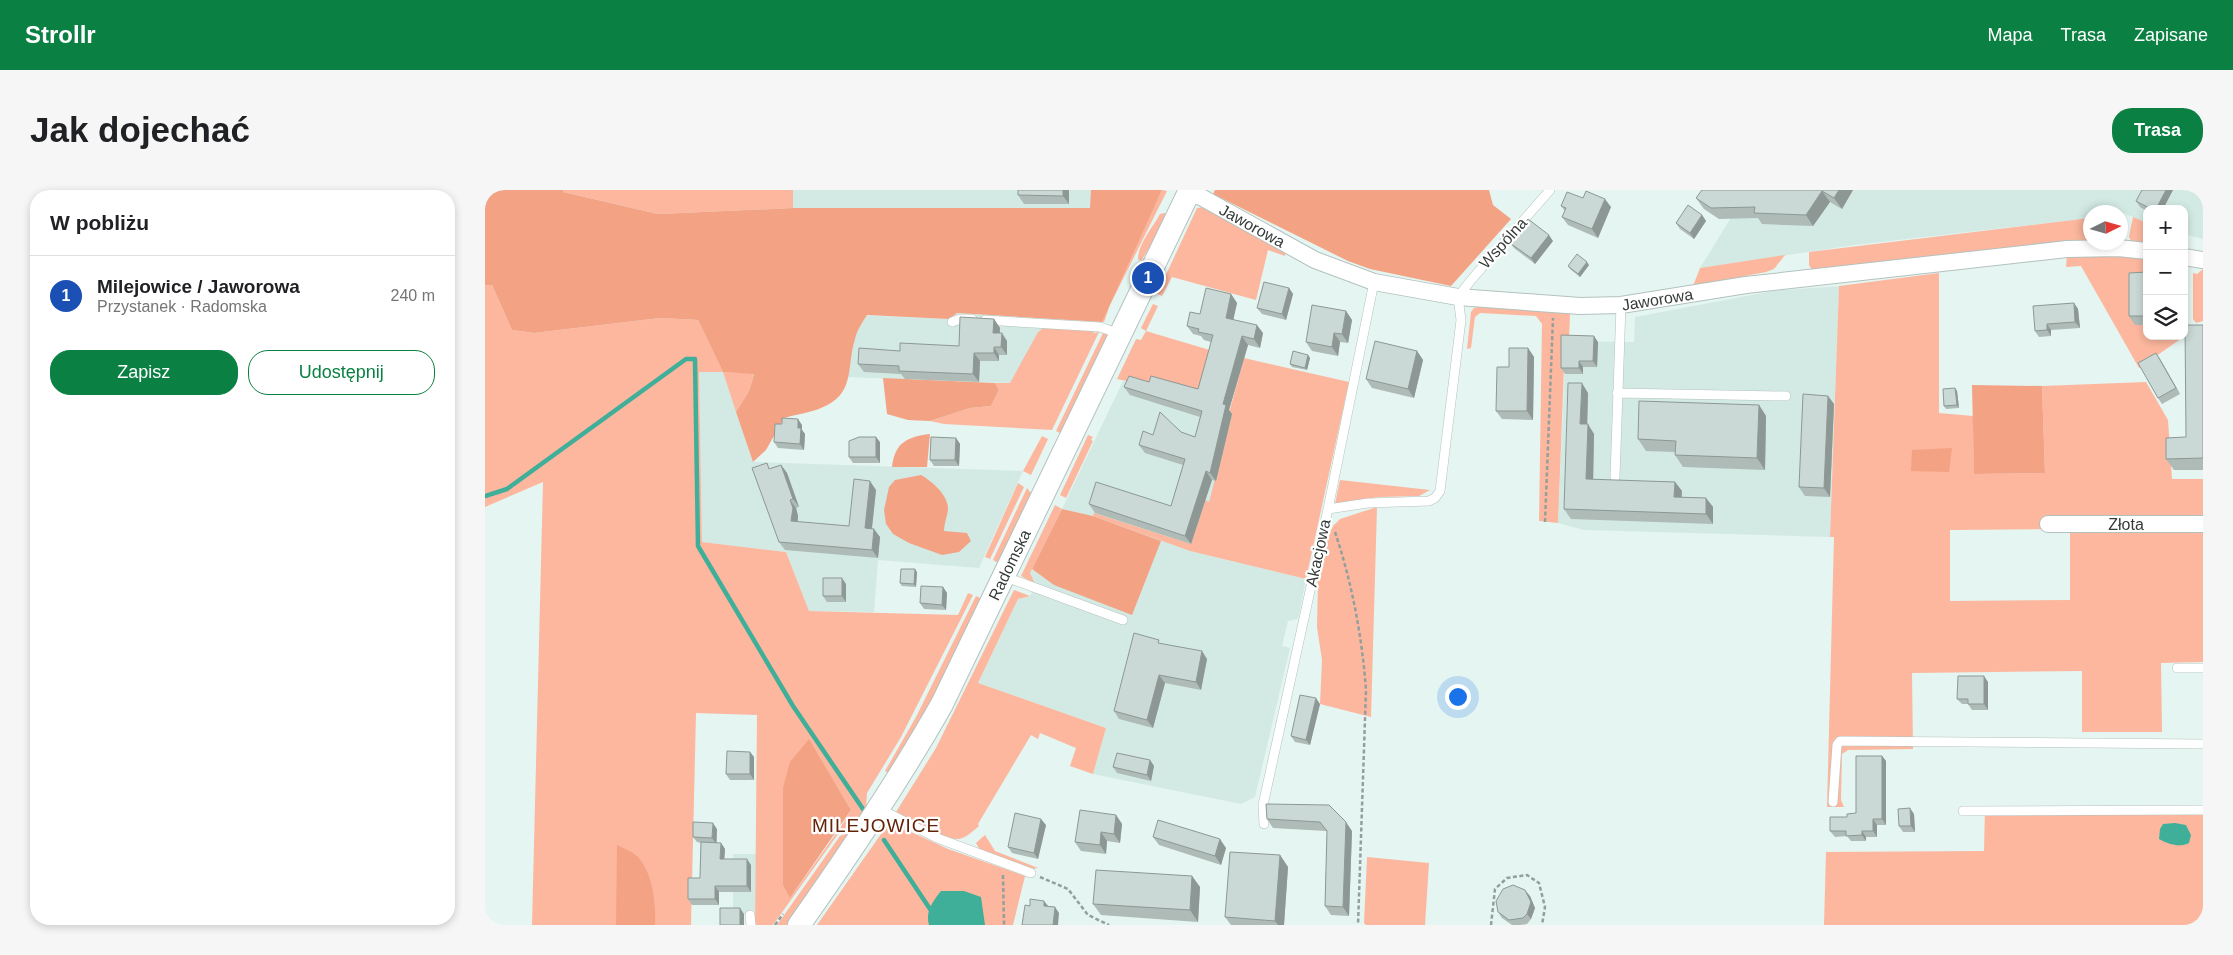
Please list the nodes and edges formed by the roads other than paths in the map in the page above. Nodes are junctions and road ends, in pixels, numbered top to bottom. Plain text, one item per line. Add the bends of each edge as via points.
1 (1550, 190) edge
2 (1187, 191) edge
3 (2143, 251) edge
4 (2188, 258) edge
5 (2203, 260) edge
6 (1374, 282) junction
7 (1458, 297) junction
8 (1621, 305) junction
9 (952, 322) dead end
10 (1120, 334) junction
11 (1617, 393) junction
12 (1786, 396) dead end
13 (1615, 477) dead end
14 (1328, 509) junction
15 (2048, 524) dead end
16 (2203, 524) edge
17 (1003, 576) junction
18 (1123, 620) dead end
19 (2177, 668) dead end
20 (2203, 668) edge
21 (2203, 744) edge
22 (1833, 802) dead end
23 (878, 808) junction
24 (2203, 810) edge
25 (1963, 811) dead end
26 (1264, 824) dead end
27 (1031, 873) road end
28 (750, 915) dead end
29 (792, 918) edge
30 (751, 925) edge

1 - 7 lane, Wspólna
2 - 6 street, Jaworowa via 1315,260
2 - 10 main road, Radomska
3 - 8 street, Jaworowa via 2067,249 1746,285
4 - 5 street
6 - 7 street, Jaworowa
6 - 14 lane, Akacjowa
7 - 8 street, Jaworowa
7 - 14 lane via 1461,320 1440,491 1429,501 1368,502
8 - 11 lane
9 - 10 lane via 960,319 1100,327
10 - 17 main road, Radomska
11 - 12 lane
11 - 13 lane
14 - 26 lane, Akacjowa via 1263,805
15 - 16 street, Złota
17 - 18 lane
17 - 23 main road, Radomska via 942,704
19 - 20 lane
21 - 22 lane via 1839,741
23 - 27 lane via 937,838
23 - 29 main road, Radomska
24 - 25 lane
28 - 30 lane

